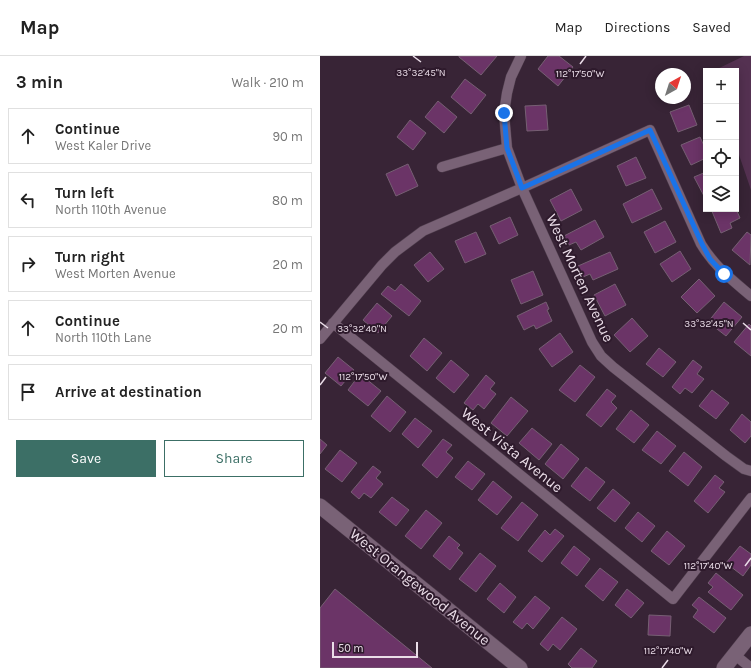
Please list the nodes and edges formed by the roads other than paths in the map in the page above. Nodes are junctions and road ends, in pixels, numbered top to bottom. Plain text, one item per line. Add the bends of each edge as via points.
1 (522, 56) edge
2 (507, 148) junction
3 (442, 167) dead end
4 (522, 188) junction
5 (751, 296) edge
6 (333, 323) junction
7 (320, 339) edge
8 (751, 471) edge
9 (751, 498) edge
10 (320, 506) edge
11 (751, 634) edge
12 (735, 655) junction
13 (520, 668) edge
14 (724, 668) edge
15 (751, 668) edge

1 - 2 street, West Morten Avenue via 511,77 507,93 504,113
2 - 3 street
2 - 4 street, West Morten Avenue
4 - 5 street via 650,130 710,259
4 - 6 street via 423,231 382,265
4 - 8 street, West Morten Avenue via 592,342 602,356 726,456
6 - 7 street
6 - 9 street, West Vista Avenue via 673,599
10 - 13 street, West Orangewood Avenue
11 - 12 street
12 - 14 street
12 - 15 street

